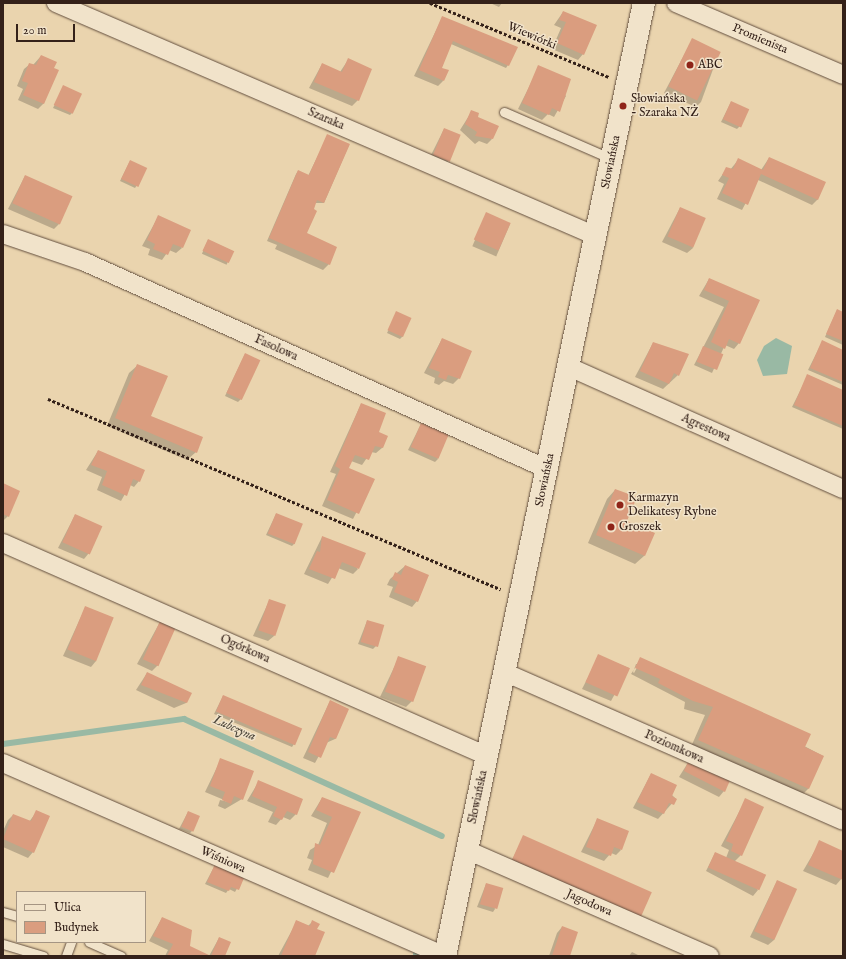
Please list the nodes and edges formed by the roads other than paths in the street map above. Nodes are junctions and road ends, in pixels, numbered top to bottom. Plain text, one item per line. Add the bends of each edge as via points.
1 (56, 3) edge
2 (644, 3) edge
3 (676, 3) edge
4 (843, 75) edge
5 (504, 112) dead end
6 (612, 159) junction
7 (3, 234) edge
8 (596, 236) junction
9 (569, 367) junction
10 (547, 469) junction
11 (843, 489) edge
12 (3, 543) edge
13 (504, 672) junction
14 (487, 756) junction
15 (3, 763) edge
16 (843, 821) edge
17 (467, 850) junction
18 (3, 912) edge
19 (16, 916) edge
20 (71, 943) edge
21 (91, 943) edge
22 (3, 944) edge
23 (43, 956) edge
24 (66, 956) edge
25 (121, 956) edge
26 (444, 956) edge
27 (710, 956) edge

1 - 8 street, Szaraka
2 - 6 street, Słowiańska
3 - 4 street, Promienista
5 - 6 lane
6 - 8 street, Słowiańska
7 - 10 street, Fasolowa via 85,262
8 - 9 street, Słowiańska
9 - 10 street, Słowiańska
9 - 11 street, Agrestowa
10 - 13 street, Słowiańska
12 - 14 street, Ogórkowa
13 - 14 street, Słowiańska
13 - 16 street, Poziomkowa
14 - 17 street, Słowiańska
15 - 26 street, Wiśniowa
17 - 26 street, Słowiańska
17 - 27 street, Jagodowa
18 - 19 lane
20 - 24 lane
21 - 25 lane
22 - 23 lane

